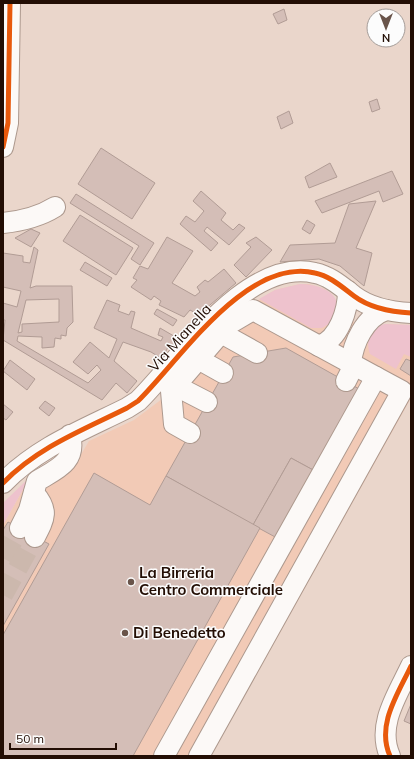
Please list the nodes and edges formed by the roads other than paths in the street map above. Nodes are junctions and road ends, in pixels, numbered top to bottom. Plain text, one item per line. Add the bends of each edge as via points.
1 (10, 3) edge
2 (3, 147) edge
3 (55, 206) dead end
4 (3, 223) edge
5 (348, 291) junction
6 (386, 310) junction
7 (411, 313) edge
8 (221, 333) junction
9 (319, 346) junction
10 (257, 353) dead end
11 (198, 359) junction
12 (350, 370) junction
13 (223, 373) dead end
14 (376, 377) junction
15 (176, 386) junction
16 (207, 402) dead end
17 (190, 433) dead end
18 (70, 435) junction
19 (3, 483) edge
20 (27, 532) tunnel mouth
21 (411, 666) edge
22 (164, 756) edge
23 (199, 756) edge
24 (390, 756) edge

1 - 2 street via 8,123
3 - 4 street via 36,217
5 - 6 street, Via Mianella via 364,302
5 - 9 street via 348,302 333,336
5 - 18 street, Via Mianella via 326,277 306,272 284,274 253,288 210,320 138,401
6 - 7 street, Via Mianella
6 - 12 street via 372,317 353,349
8 - 9 street via 229,324 253,310
8 - 10 street
8 - 11 street
9 - 12 street
11 - 13 street
11 - 15 street
12 - 14 street
14 - 22 street
14 - 23 street via 402,392
15 - 16 street
15 - 17 street via 171,391 174,424
18 - 19 street, Via Mianella via 31,458
18 - 20 street via 70,457 60,467 37,481 34,486
21 - 24 street via 385,726 384,738

